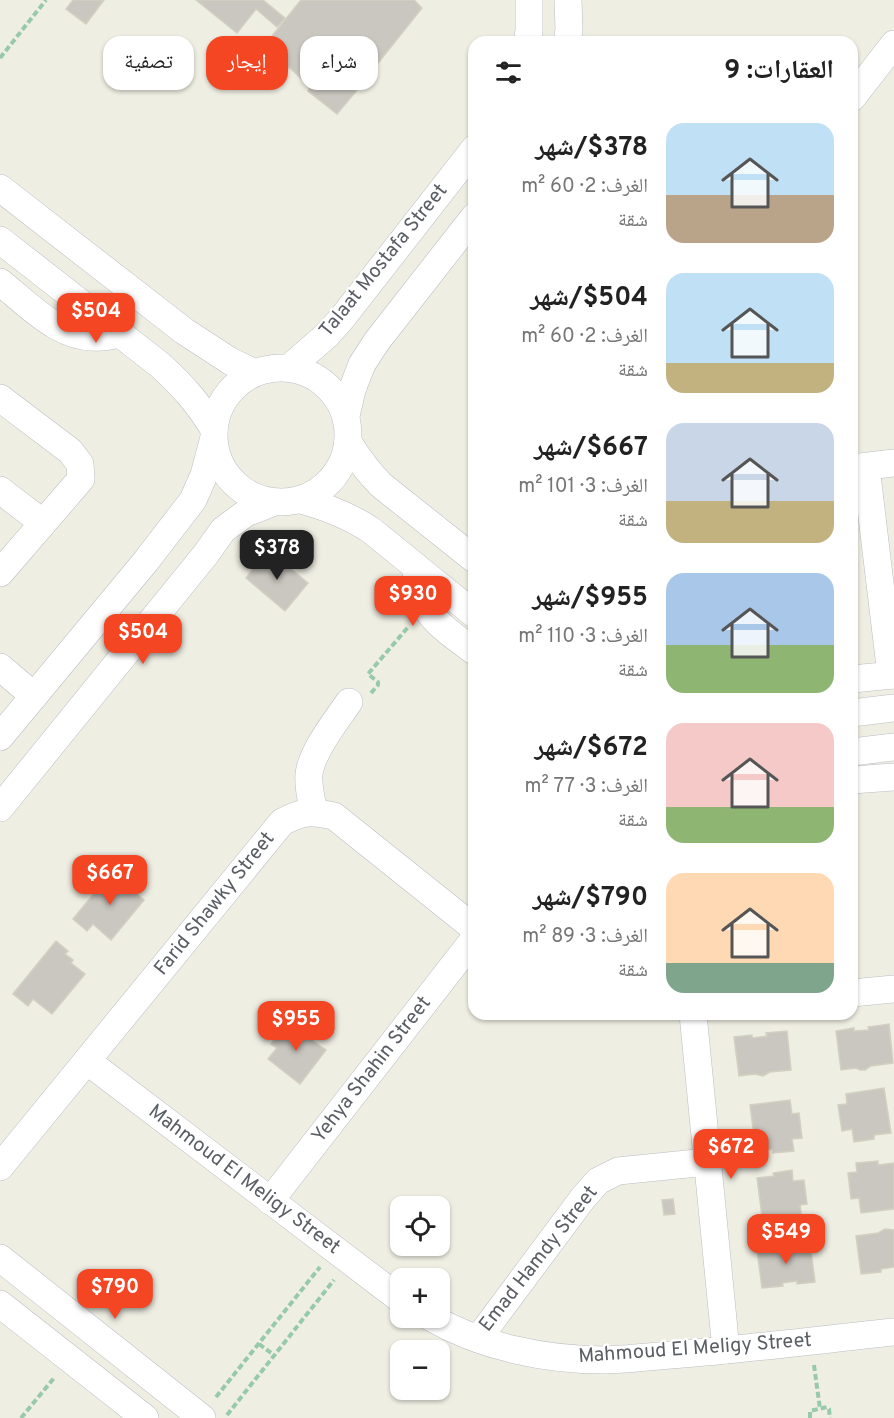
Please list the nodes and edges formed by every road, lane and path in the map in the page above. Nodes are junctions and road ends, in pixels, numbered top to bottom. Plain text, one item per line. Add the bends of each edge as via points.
1 (46, 0) edge
2 (529, 0) edge
3 (568, 0) edge
4 (528, 36) edge
5 (568, 36) edge
6 (894, 44) edge
7 (0, 58) edge
8 (858, 90) edge
9 (468, 157) edge
10 (0, 188) edge
11 (468, 230) edge
12 (0, 240) edge
13 (0, 282) edge
14 (120, 334) junction
15 (289, 368) junction
16 (255, 373) junction
17 (0, 399) edge
18 (347, 429) junction
19 (214, 435) junction
20 (894, 463) edge
21 (859, 467) edge
22 (0, 489) edge
23 (301, 500) junction
24 (272, 503) junction
25 (43, 523) junction
26 (468, 546) edge
27 (416, 566) junction
28 (1, 572) edge
29 (425, 607) junction
30 (468, 609) edge
31 (468, 646) edge
32 (0, 667) edge
33 (893, 675) edge
34 (858, 679) edge
35 (34, 696) junction
36 (349, 702) joint
37 (894, 708) edge
38 (858, 712) edge
39 (6, 719) edge
40 (894, 747) edge
41 (858, 751) edge
42 (894, 777) edge
43 (858, 780) edge
44 (0, 808) edge
45 (314, 812) junction
46 (468, 923) edge
47 (468, 947) edge
48 (894, 989) edge
49 (858, 992) edge
50 (694, 1020) edge
51 (87, 1061) junction
52 (707, 1162) junction
53 (0, 1167) edge
54 (270, 1201) junction
55 (342, 1254) junction
56 (0, 1258) edge
57 (390, 1292) edge
58 (0, 1304) edge
59 (450, 1327) edge
60 (894, 1332) edge
61 (478, 1339) junction
62 (812, 1341) junction
63 (259, 1344) junction
64 (726, 1350) junction
65 (274, 1355) junction
66 (69, 1358) junction
67 (820, 1409) junction
68 (209, 1417) edge
69 (21, 1418) edge
70 (145, 1418) edge
71 (810, 1418) edge
72 (830, 1418) edge

1 - 7 path
2 - 4 street
3 - 5 street
6 - 8 street
9 - 15 street, Talaat Mostafa Street via 343,317
10 - 16 street via 184,331
11 - 18 street via 377,341 363,364 352,390
12 - 14 street
13 - 14 street via 61,329 100,338
14 - 19 street via 181,384 199,405
15 - 16 street
15 - 18 street via 305,372 331,389 340,402
16 - 19 street via 226,395 218,411
17 - 25 street via 70,451 80,464 81,479
18 - 23 street via 343,461 333,478 319,492
18 - 26 street via 357,458 381,486
19 - 24 street via 226,476 239,489
19 - 35 street via 193,500
20 - 21 street
21 - 33 street
22 - 25 street
23 - 24 street
23 - 27 street via 356,520
24 - 44 street via 246,513 223,530
25 - 28 street
27 - 29 street
27 - 30 street
29 - 31 street
29 - 36 path via 368,674 378,685 358,707
32 - 35 street
33 - 34 street
35 - 39 street
36 - 45 street via 315,754 309,773
37 - 38 street
40 - 41 street
42 - 43 street
45 - 46 street via 334,816
45 - 51 street, Farid Shawky Street via 297,814 282,822
47 - 54 street, Yehya Shahin Street
48 - 49 street
50 - 52 street
51 - 53 street, Farid Shawky Street
51 - 54 street, Mahmoud El Meligy Street
52 - 61 street, Emad Hamdy Street via 618,1171 598,1181
52 - 64 street
54 - 55 street, Mahmoud El Meligy Street
55 - 57 street, Mahmoud El Meligy Street
55 - 63 path
55 - 65 path
56 - 68 street
58 - 66 street
59 - 61 street, Mahmoud El Meligy Street
60 - 62 street, Mahmoud El Meligy Street
61 - 64 street, Mahmoud El Meligy Street via 519,1351 605,1360
62 - 64 street, Mahmoud El Meligy Street
62 - 67 path
63 - 65 path
63 - 68 path
65 - 68 path
66 - 69 path
66 - 70 street
67 - 71 path via 810,1411
67 - 72 path via 829,1408

